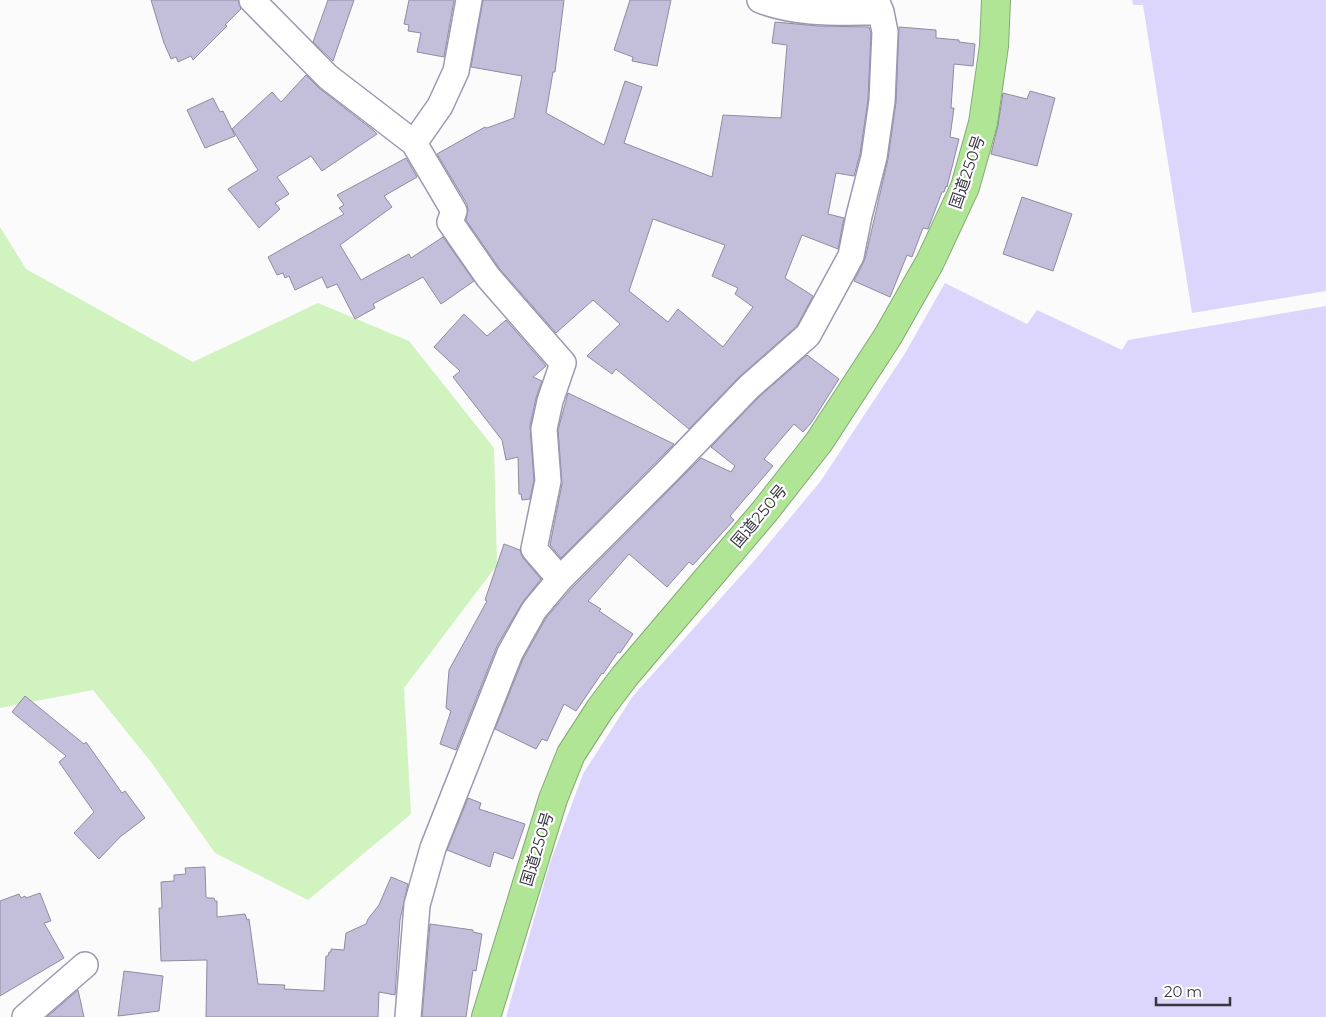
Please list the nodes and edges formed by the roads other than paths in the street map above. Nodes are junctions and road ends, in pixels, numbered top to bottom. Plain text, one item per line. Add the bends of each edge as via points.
1 (252, 0) edge
2 (469, 0) edge
3 (760, 0) edge
4 (996, 0) edge
5 (879, 6) edge
6 (414, 143) junction
7 (560, 579) junction
8 (85, 965) dead end
9 (25, 1017) edge
10 (408, 1017) edge
11 (486, 1017) edge

1 - 6 street via 328,77
2 - 6 street via 456,71 440,106
3 - 5 street via 810,12
4 - 11 highway, 国道250号 via 994,46 983,123 965,187 930,262 888,336 819,442 765,511 624,677 571,754 552,799
5 - 7 street via 885,32 882,101 874,157 851,256 808,336 748,387
6 - 7 street via 454,211 450,222 488,277 563,363 544,429 548,481 534,549
7 - 10 street via 534,610 510,653 433,848 417,905
8 - 9 street

